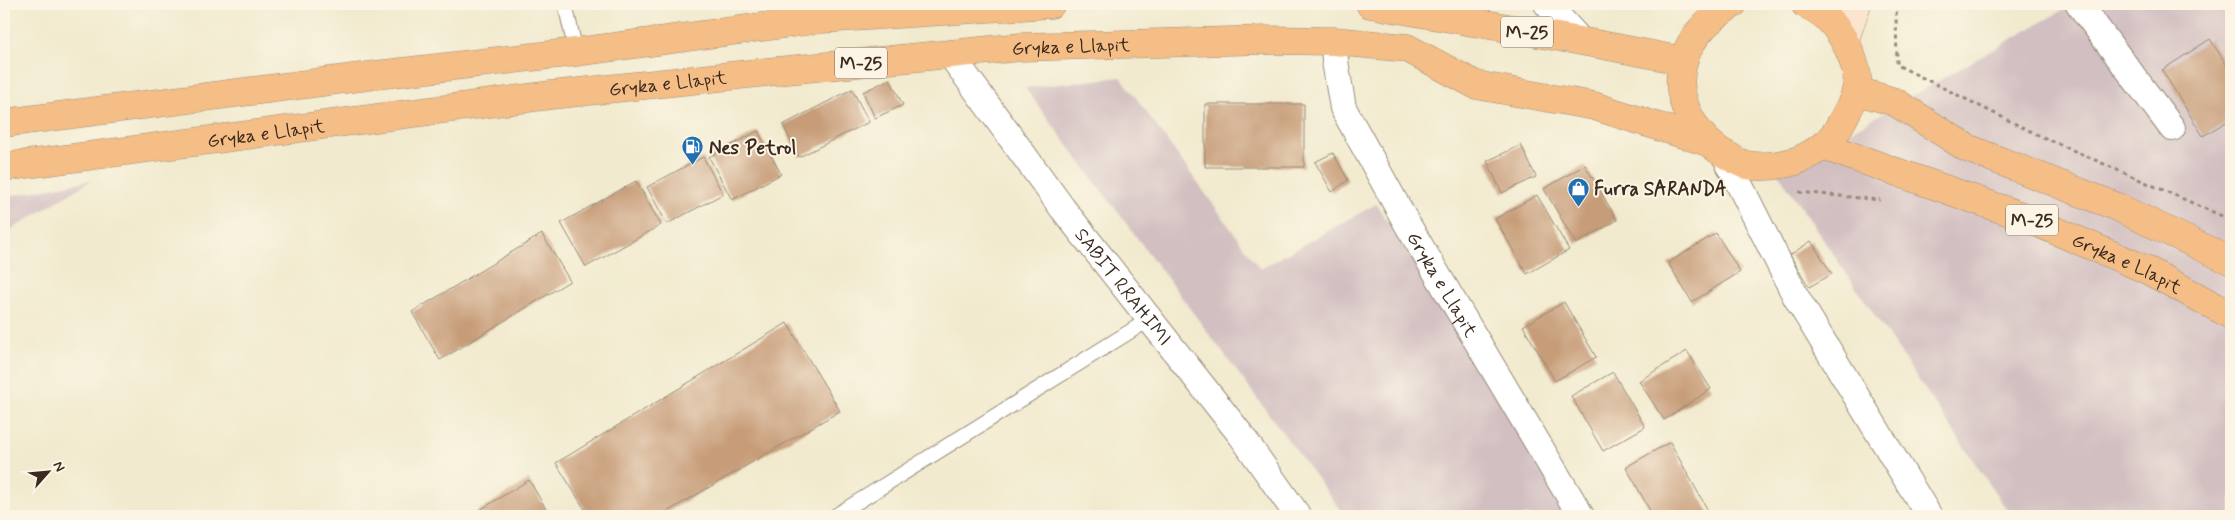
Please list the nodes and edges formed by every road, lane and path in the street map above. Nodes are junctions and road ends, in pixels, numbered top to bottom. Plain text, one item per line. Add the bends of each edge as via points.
1 (565, 4) edge
2 (1050, 4) edge
3 (1370, 4) edge
4 (1547, 4) edge
5 (1805, 4) edge
6 (1857, 4) edge
7 (1899, 4) edge
8 (2079, 4) edge
9 (1720, 7) edge
10 (818, 11) edge
11 (1579, 39) junction
12 (1845, 39) junction
13 (1334, 41) junction
14 (576, 52) junction
15 (950, 54) junction
16 (1683, 61) junction
17 (1857, 91) junction
18 (4, 123) edge
19 (2172, 128) dead end
20 (1823, 146) junction
21 (1716, 148) junction
22 (4, 167) edge
23 (1798, 192) dead end
24 (1883, 200) dead end
25 (2231, 220) edge
26 (2231, 261) edge
27 (2231, 314) edge
28 (1150, 320) junction
29 (835, 516) edge
30 (1298, 516) edge
31 (1581, 516) edge
32 (1929, 516) edge

1 - 14 lane
2 - 10 main road
3 - 11 main road, M-25
4 - 11 street
5 - 12 main road via 1828,19
6 - 12 main road
7 - 25 path via 1896,14 1897,65 2036,134
8 - 19 street
9 - 16 main road via 1691,43
10 - 14 main road
11 - 16 main road, M-25
12 - 17 main road via 1858,78
13 - 15 main road, Gryka e Llapit / M-25 via 1030,47
13 - 21 main road, Gryka e Llapit / M-25 via 1407,48 1476,85 1594,106
13 - 31 street, Gryka e Llapit via 1343,108 1406,222
14 - 18 main road
15 - 22 main road, Gryka e Llapit / M-25 via 551,95
15 - 28 street, SABIT RRAHIMI via 1063,209
16 - 21 main road via 1680,86 1685,107 1694,126
17 - 20 main road, Gryka e Llapit via 1838,129
17 - 26 main road, M-25 via 1895,102 1967,148 2115,206
20 - 21 main road, Gryka e Llapit via 1805,158 1764,166 1746,165
20 - 27 main road, Gryka e Llapit / M-25 via 2024,217 2145,269
21 - 32 street via 1796,298
23 - 24 path
28 - 29 lane
28 - 30 street, SABIT RRAHIMI via 1241,435

